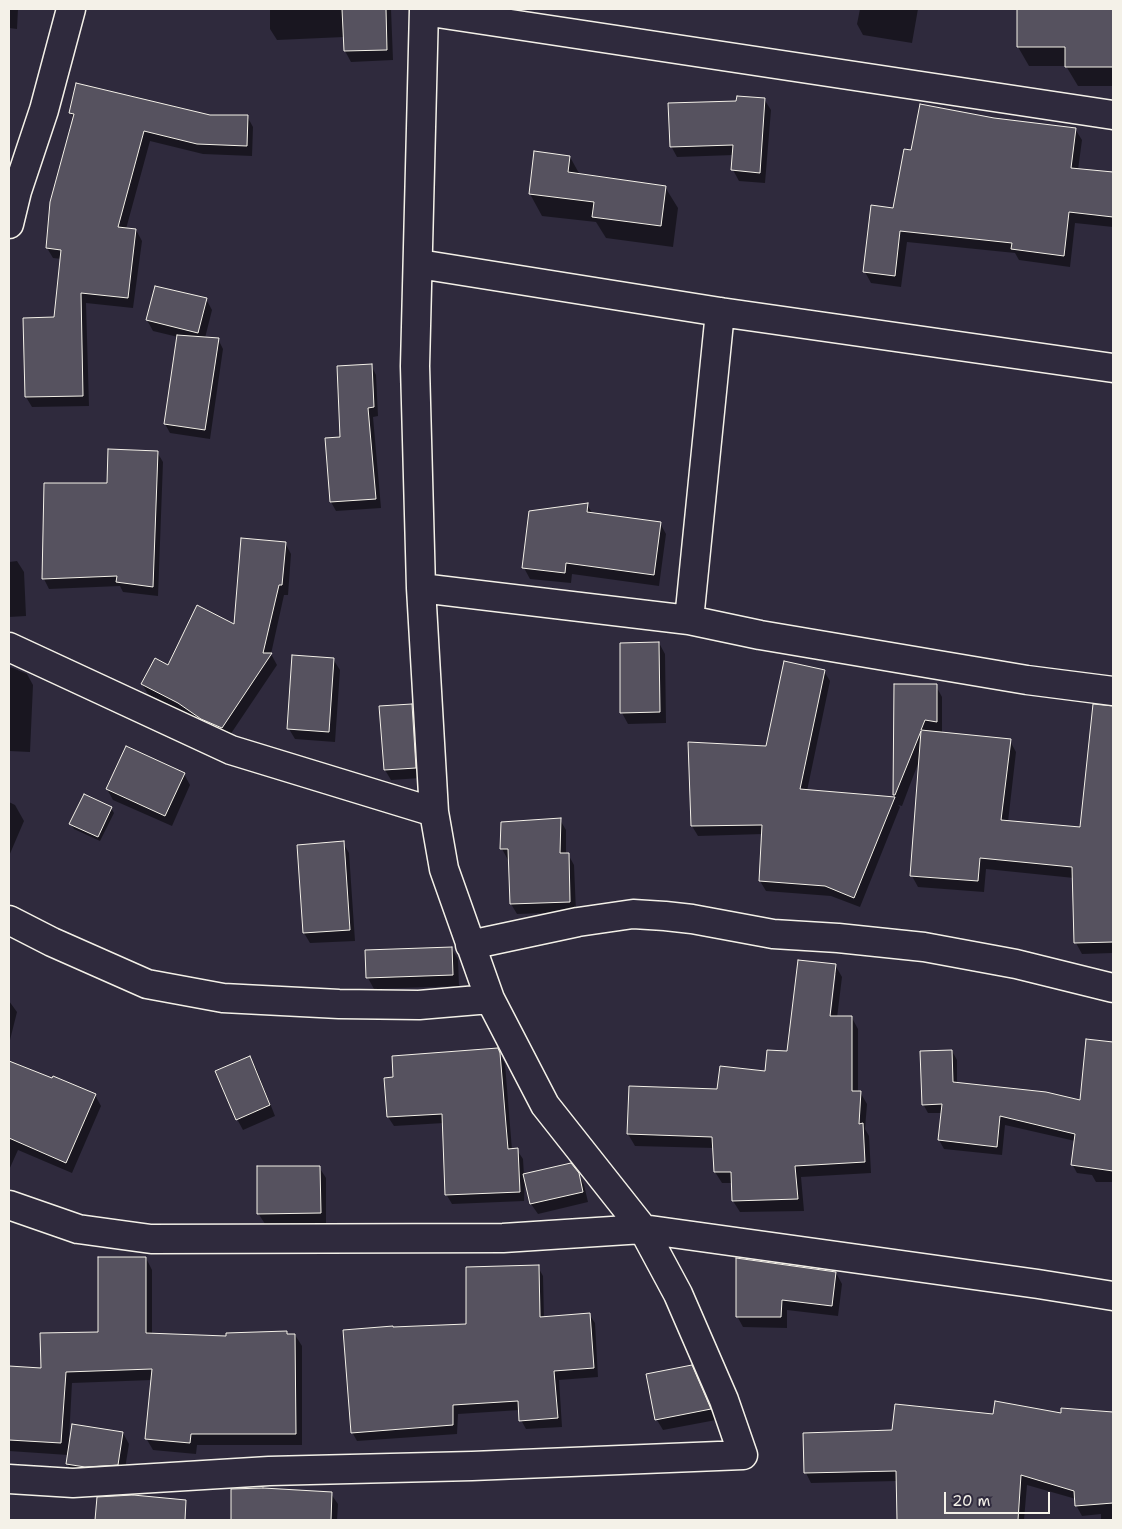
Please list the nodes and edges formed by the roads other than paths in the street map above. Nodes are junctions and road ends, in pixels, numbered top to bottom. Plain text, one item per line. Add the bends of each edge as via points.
1 (72, 9) edge
2 (424, 10) edge
3 (1113, 116) edge
4 (9, 224) edge
5 (419, 264) junction
6 (720, 312) junction
7 (1113, 368) edge
8 (421, 588) junction
9 (689, 620) junction
10 (9, 647) edge
11 (1113, 691) edge
12 (434, 812) junction
13 (9, 920) edge
14 (470, 945) junction
15 (1113, 988) edge
16 (490, 999) junction
17 (9, 1206) edge
18 (643, 1229) junction
19 (1113, 1296) edge
20 (9, 1480) edge

1 - 4 street
2 - 3 street
2 - 5 street
5 - 6 street
5 - 8 street via 415,366
6 - 7 street
6 - 9 street
8 - 9 street
8 - 12 street
9 - 11 street via 1027,680
10 - 12 street via 231,750
12 - 14 street via 444,869
13 - 16 street via 148,984 223,998 419,1005
14 - 15 street via 578,922 633,914 665,916 773,934 924,947 1016,964
14 - 16 street
16 - 18 street via 545,1104
17 - 18 street via 78,1229 151,1239 502,1238
18 - 19 street
18 - 20 street via 678,1294 724,1400 743,1455 269,1471 73,1483

